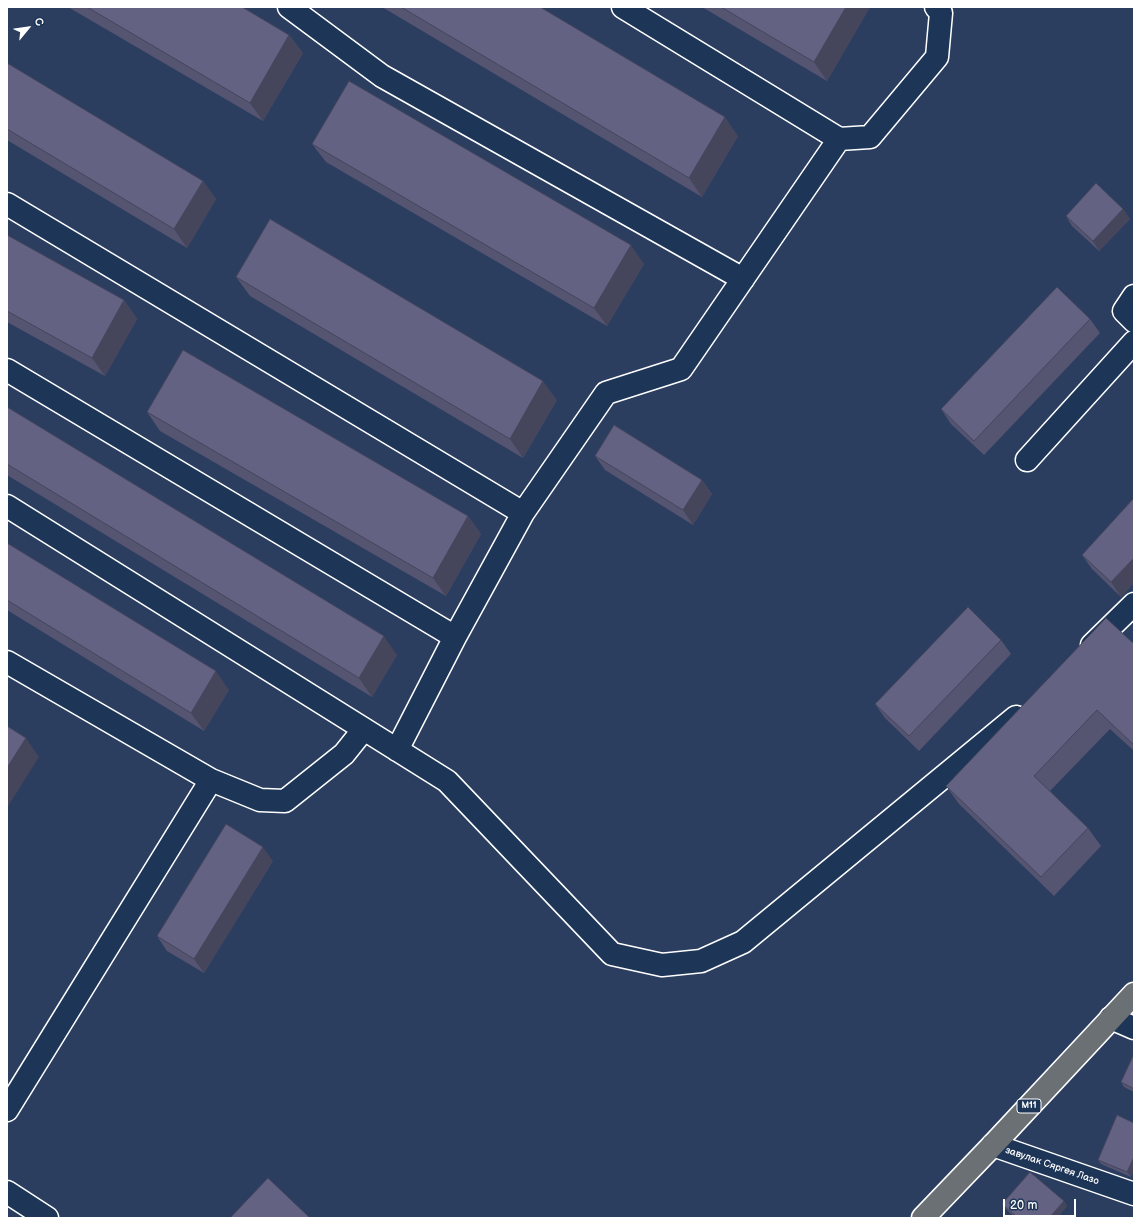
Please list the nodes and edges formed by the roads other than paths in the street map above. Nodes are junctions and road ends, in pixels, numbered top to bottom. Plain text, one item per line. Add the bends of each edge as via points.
1 (289, 7) edge
2 (623, 7) edge
3 (936, 7) edge
4 (839, 139) junction
5 (7, 204) edge
6 (743, 279) junction
7 (1134, 296) edge
8 (1134, 321) edge
9 (1134, 342) edge
10 (7, 370) edge
11 (1027, 460) dead end
12 (7, 506) edge
13 (523, 514) junction
14 (1134, 604) edge
15 (455, 637) junction
16 (1078, 658) edge
17 (7, 662) edge
18 (1028, 707) edge
19 (364, 728) junction
20 (397, 750) junction
21 (212, 780) junction
22 (1134, 994) edge
23 (1111, 1018) junction
24 (1134, 1028) edge
25 (7, 1110) edge
26 (993, 1145) junction
27 (7, 1192) edge
28 (1134, 1194) edge
29 (47, 1218) edge
30 (923, 1218) edge

1 - 6 street via 382,76
2 - 4 street
3 - 4 street via 941,13 937,57 870,137
4 - 6 street
5 - 13 street
6 - 13 street via 682,369 606,393
7 - 8 street via 1124,310
9 - 11 street
10 - 15 street
12 - 19 street
13 - 15 street
14 - 16 street
15 - 20 street
17 - 21 street
18 - 20 street via 744,942 701,961 662,965 612,954 447,781
19 - 20 street
19 - 21 street via 344,754 285,801 260,800
21 - 25 street
22 - 23 highway, М11
23 - 24 street
23 - 26 highway, М11
26 - 28 street, завулак Сяргея Лазо
26 - 30 highway, М11
27 - 29 street

